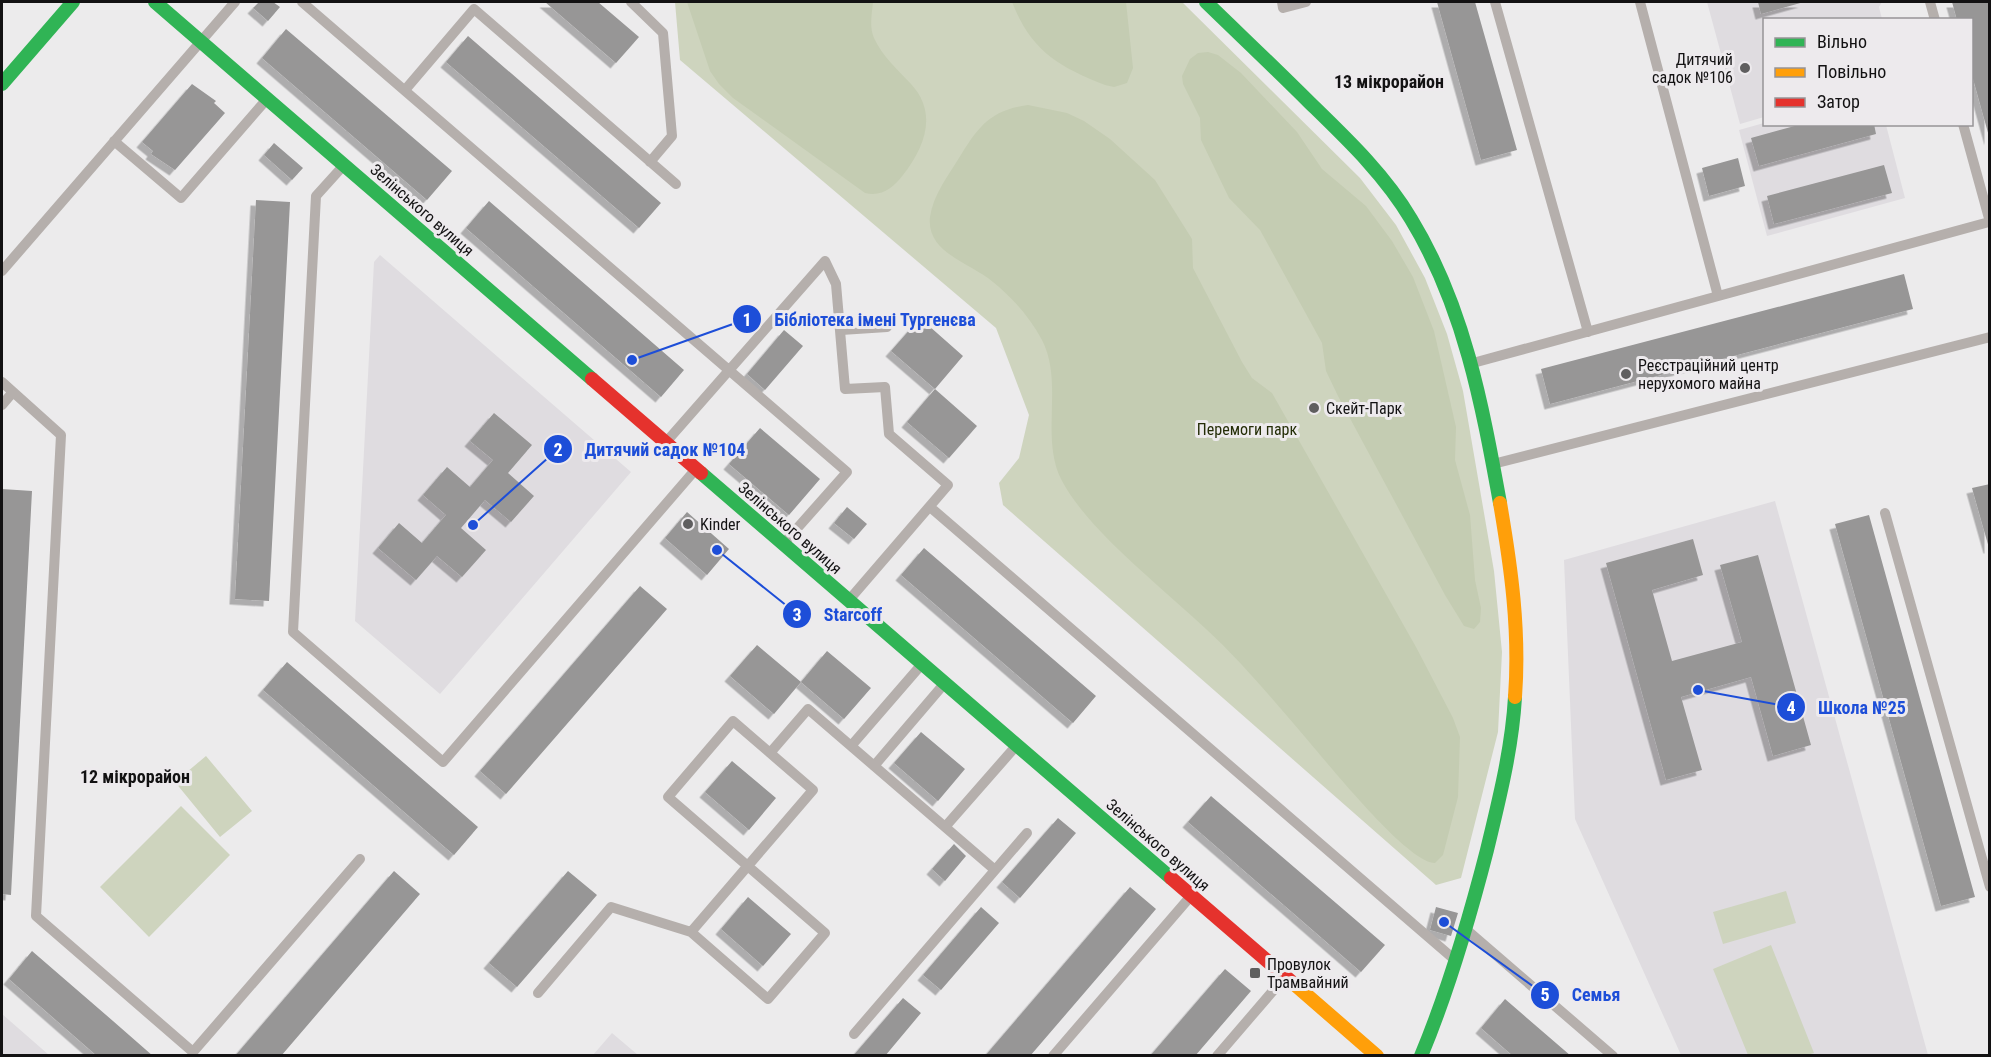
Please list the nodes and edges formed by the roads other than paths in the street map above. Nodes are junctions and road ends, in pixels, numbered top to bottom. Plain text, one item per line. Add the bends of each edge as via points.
1 (73, 2) edge
2 (155, 2) edge
3 (235, 2) edge
4 (302, 2) edge
5 (631, 2) edge
6 (1206, 2) edge
7 (1281, 2) edge
8 (1306, 2) edge
9 (1495, 2) edge
10 (1640, 2) edge
11 (1930, 2) edge
12 (1934, 18) edge
13 (201, 41) junction
14 (2, 84) edge
15 (405, 90) junction
16 (267, 98) junction
17 (1964, 126) edge
18 (114, 141) junction
19 (650, 162) junction
20 (344, 164) junction
21 (676, 184) dead end
22 (1989, 222) edge
23 (2, 271) edge
24 (1718, 296) junction
25 (887, 327) dead end
26 (841, 330) junction
27 (1588, 332) junction
28 (1989, 337) edge
29 (1473, 363) junction
30 (729, 370) junction
31 (2, 382) edge
32 (13, 392) junction
33 (2, 405) edge
34 (666, 443) junction
35 (1493, 464) junction
36 (696, 468) junction
37 (930, 507) junction
38 (1886, 513) dead end
39 (783, 543) junction
40 (849, 600) junction
41 (922, 663) junction
42 (945, 683) junction
43 (1016, 745) junction
44 (851, 746) junction
45 (770, 753) junction
46 (874, 766) junction
47 (945, 827) junction
48 (1027, 833) dead end
49 (360, 859) dead end
50 (748, 866) junction
51 (995, 870) junction
52 (1989, 887) edge
53 (1191, 896) junction
54 (1466, 928) junction
55 (691, 932) junction
56 (1457, 962) junction
57 (1285, 977) junction
58 (538, 993) dead end
59 (854, 1034) dead end
60 (1053, 1056) edge
61 (1217, 1056) edge
62 (1377, 1056) edge
63 (1421, 1056) edge
64 (1613, 1056) edge

1 - 14 street
2 - 13 street, Зелінського вулиця
3 - 13 lane
4 - 15 lane
5 - 19 lane via 663,33 672,136
6 - 29 street via 1345,138 1398,200 1440,271
7 - 8 lane via 1283,8
9 - 27 lane
10 - 24 lane
11 - 12 lane
13 - 16 street, Зелінського вулиця
13 - 18 lane
15 - 19 lane via 474,9
15 - 30 lane
16 - 18 lane via 181,198
16 - 20 street, Зелінського вулиця
17 - 22 lane
18 - 23 lane
19 - 21 lane
20 - 34 street, Зелінського вулиця
20 - 36 lane via 316,196 293,632 443,762
22 - 24 lane
24 - 27 lane
25 - 26 lane
26 - 30 lane via 836,284 825,261
26 - 37 lane via 845,388 885,387 889,434 948,485
27 - 29 lane
28 - 35 lane
29 - 35 street
30 - 34 lane
30 - 39 lane via 847,472
31 - 32 lane
32 - 33 lane
32 - 49 lane via 62,435 36,916 194,1052
34 - 36 street, Зелінського вулиця
35 - 54 street via 1511,568 1518,648 1505,776
36 - 39 street, Зелінського вулиця
37 - 40 lane
37 - 56 lane
38 - 52 lane
39 - 40 street, Зелінського вулиця
40 - 41 street, Зелінського вулиця
41 - 42 street, Зелінського вулиця
41 - 44 lane
42 - 43 street, Зелінського вулиця
42 - 46 lane
43 - 47 lane
43 - 53 street, Зелінського вулиця
44 - 45 lane via 808,709
44 - 46 lane
45 - 50 lane via 813,790
45 - 50 lane via 733,720 668,797
46 - 47 lane
47 - 51 lane
48 - 51 lane
50 - 55 lane
50 - 55 lane via 825,933 768,999
51 - 59 lane
53 - 57 street, Зелінського вулиця
53 - 60 lane
54 - 56 street
54 - 64 lane
55 - 58 lane via 612,907
56 - 63 street
57 - 61 lane
57 - 62 street, Зелінського вулиця

